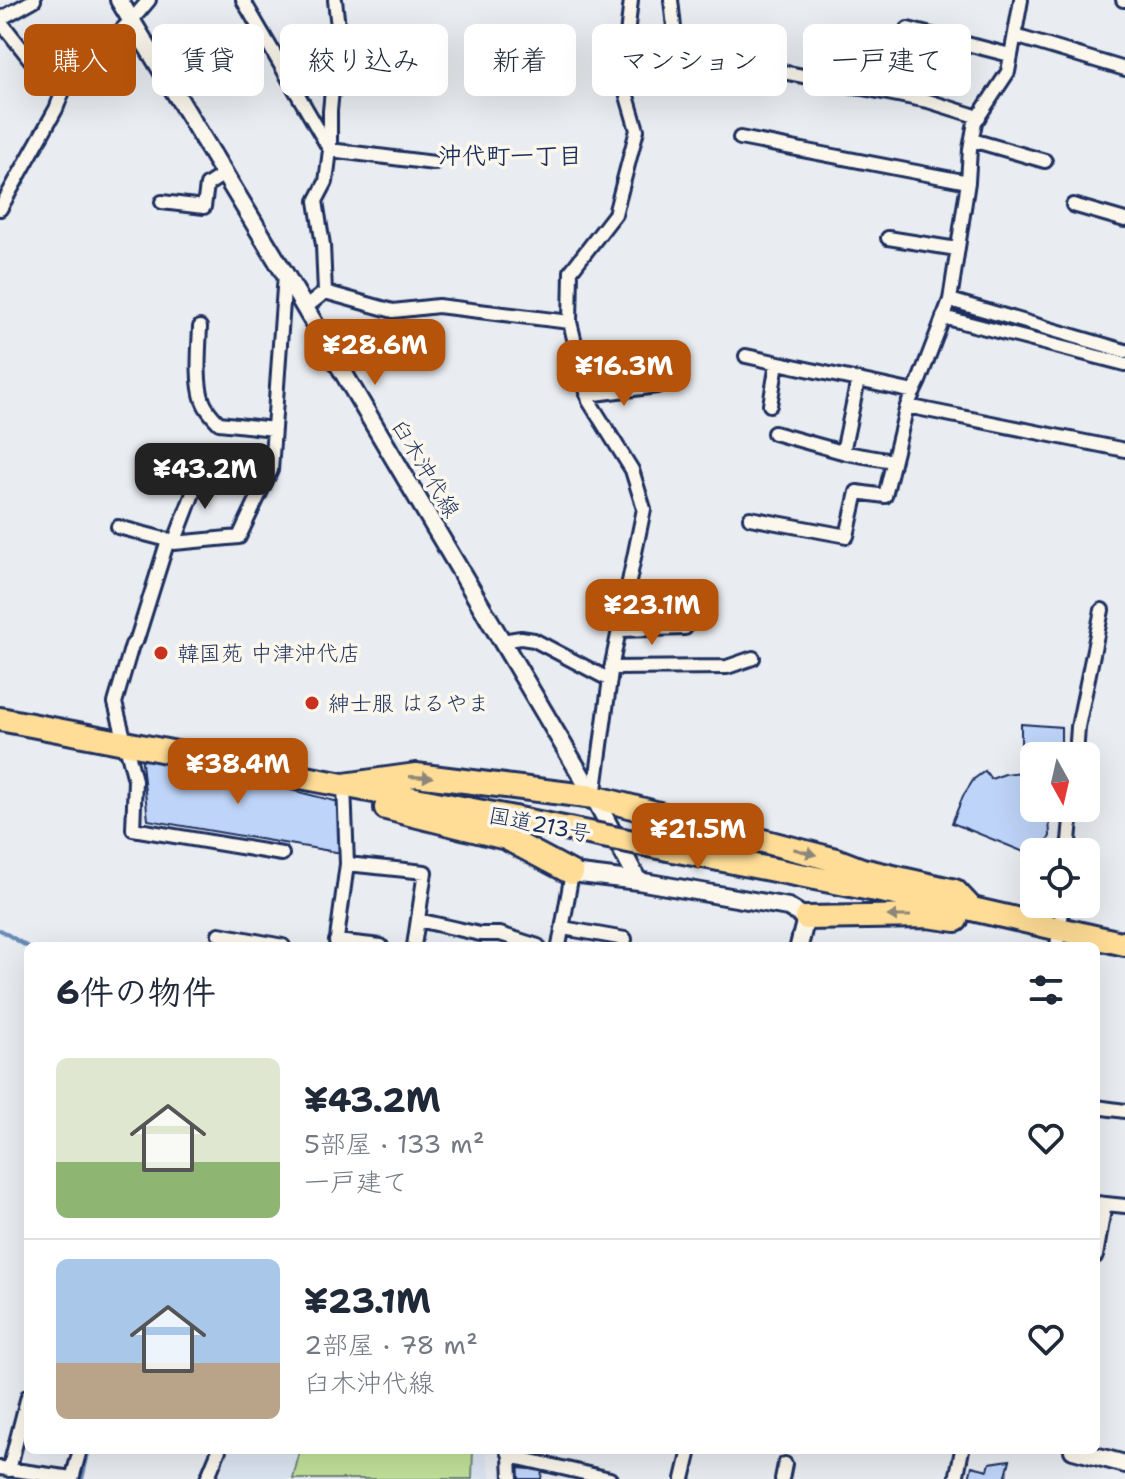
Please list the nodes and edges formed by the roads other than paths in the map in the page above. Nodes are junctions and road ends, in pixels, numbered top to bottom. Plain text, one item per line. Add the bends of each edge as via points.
1 (34, 0) edge
2 (119, 0) edge
3 (149, 0) edge
4 (243, 0) edge
5 (335, 0) edge
6 (631, 0) edge
7 (671, 0) edge
8 (1021, 0) edge
9 (0, 20) edge
10 (132, 20) junction
11 (128, 24) edge
12 (1015, 36) junction
13 (971, 45) edge
14 (24, 51) edge
15 (1010, 55) junction
16 (1125, 69) edge
17 (61, 96) edge
18 (979, 117) junction
19 (740, 138) dead end
20 (972, 140) junction
21 (330, 150) junction
22 (1045, 161) dead end
23 (434, 163) dead end
24 (224, 174) junction
25 (968, 182) junction
26 (162, 202) dead end
27 (1073, 205) dead end
28 (0, 209) edge
29 (1125, 220) edge
30 (888, 238) dead end
31 (957, 249) junction
32 (285, 274) junction
33 (325, 292) junction
34 (950, 300) junction
35 (305, 308) junction
36 (943, 317) junction
37 (570, 322) junction
38 (200, 327) dead end
39 (1125, 351) edge
40 (746, 356) dead end
41 (777, 363) junction
42 (1125, 364) edge
43 (858, 380) junction
44 (657, 386) dead end
45 (914, 392) junction
46 (587, 395) junction
47 (770, 405) dead end
48 (907, 406) junction
49 (274, 429) junction
50 (774, 433) dead end
51 (1125, 450) edge
52 (843, 452) junction
53 (893, 461) junction
54 (203, 467) dead end
55 (750, 518) dead end
56 (118, 527) dead end
57 (171, 541) junction
58 (1102, 610) dead end
59 (685, 628) dead end
60 (619, 630) junction
61 (502, 641) junction
62 (753, 658) dead end
63 (610, 674) junction
64 (0, 719) edge
65 (1077, 742) edge
66 (124, 743) junction
67 (344, 785) junction
68 (594, 797) junction
69 (282, 854) dead end
70 (347, 864) junction
71 (572, 873) junction
72 (638, 881) junction
73 (972, 909) junction
74 (806, 918) junction
75 (1061, 918) edge
76 (418, 920) junction
77 (563, 928) junction
78 (219, 934) dead end
79 (1059, 938) edge
80 (262, 942) edge
81 (336, 942) edge
82 (415, 942) edge
83 (525, 942) edge
84 (560, 942) edge
85 (625, 942) edge
86 (800, 942) edge
87 (1125, 944) edge
88 (1100, 1108) edge
89 (1125, 1111) edge
90 (1100, 1204) edge
91 (1125, 1206) edge
92 (24, 1408) edge
93 (79, 1454) edge
94 (217, 1454) edge
95 (509, 1454) edge
96 (513, 1454) edge
97 (689, 1454) edge
98 (961, 1454) edge
99 (1088, 1454) edge
100 (785, 1464) dead end
101 (1125, 1464) edge
102 (4, 1469) edge
103 (72, 1479) edge
104 (207, 1479) edge
105 (511, 1479) edge
106 (610, 1479) edge
107 (683, 1479) edge
108 (782, 1479) edge
109 (956, 1479) edge

1 - 9 street
2 - 10 main road, 臼木沖代線
3 - 10 street
4 - 21 street
5 - 21 street
6 - 37 street via 622,79 637,130 615,214 571,271
7 - 18 street via 682,54 928,101
8 - 12 street
9 - 14 street
10 - 11 street
10 - 24 main road, 臼木沖代線
12 - 15 street
12 - 16 street
13 - 15 street
15 - 18 street via 1008,72
17 - 28 street
18 - 20 street
19 - 25 street
20 - 22 street
20 - 25 street
21 - 23 street
21 - 33 street via 326,182 316,201
24 - 26 street via 207,185 204,207
24 - 32 main road, 臼木沖代線
25 - 31 street
27 - 29 street
30 - 31 street
31 - 34 street
32 - 35 main road, 臼木沖代線
32 - 49 street
33 - 35 street
33 - 37 street via 393,311 438,306
34 - 36 street
34 - 39 street
35 - 61 main road, 臼木沖代線
36 - 42 street
36 - 45 street
37 - 46 street
38 - 49 street via 201,390 212,415 219,423
40 - 41 street
41 - 43 street
41 - 47 street
43 - 45 street
43 - 52 street
44 - 46 street
45 - 48 street
46 - 60 street via 632,470 644,509
48 - 51 street
48 - 53 street
49 - 57 street via 271,470 239,537
50 - 52 street
52 - 53 street
53 - 55 street via 885,496 857,492 847,536
54 - 57 street
56 - 57 street
57 - 66 street via 115,703
58 - 65 street
59 - 60 street
60 - 63 street
61 - 63 street via 534,640
61 - 68 main road, 臼木沖代線
62 - 63 street via 727,667
63 - 68 street
64 - 66 highway, 国道213号
66 - 67 highway, 国道213号
66 - 69 street via 135,780 133,829
67 -> 68 highway via 416,775
67 - 70 street
67 - 71 highway via 374,805 506,838
67 - 73 highway, 国道213号, bridge
68 - 72 main road, 臼木沖代線
68 -> 73 highway via 955,891
70 - 76 street via 425,872
70 - 81 street
71 - 72 main road
71 - 77 street
72 - 74 main road via 788,907
73 - 79 highway, 国道213号
79 -> 74 highway via 927,916
74 - 86 main road
75 - 79 street
76 - 82 street
76 - 83 street
77 - 84 street
77 - 85 street
78 - 80 street
79 - 87 highway, 国道213号
88 - 89 street
90 - 91 street
92 - 102 street
93 - 103 street
94 - 104 street
95 - 105 street
96 - 106 street
97 - 107 street
98 - 109 street
99 - 101 main road
100 - 108 street
102 - 103 street

